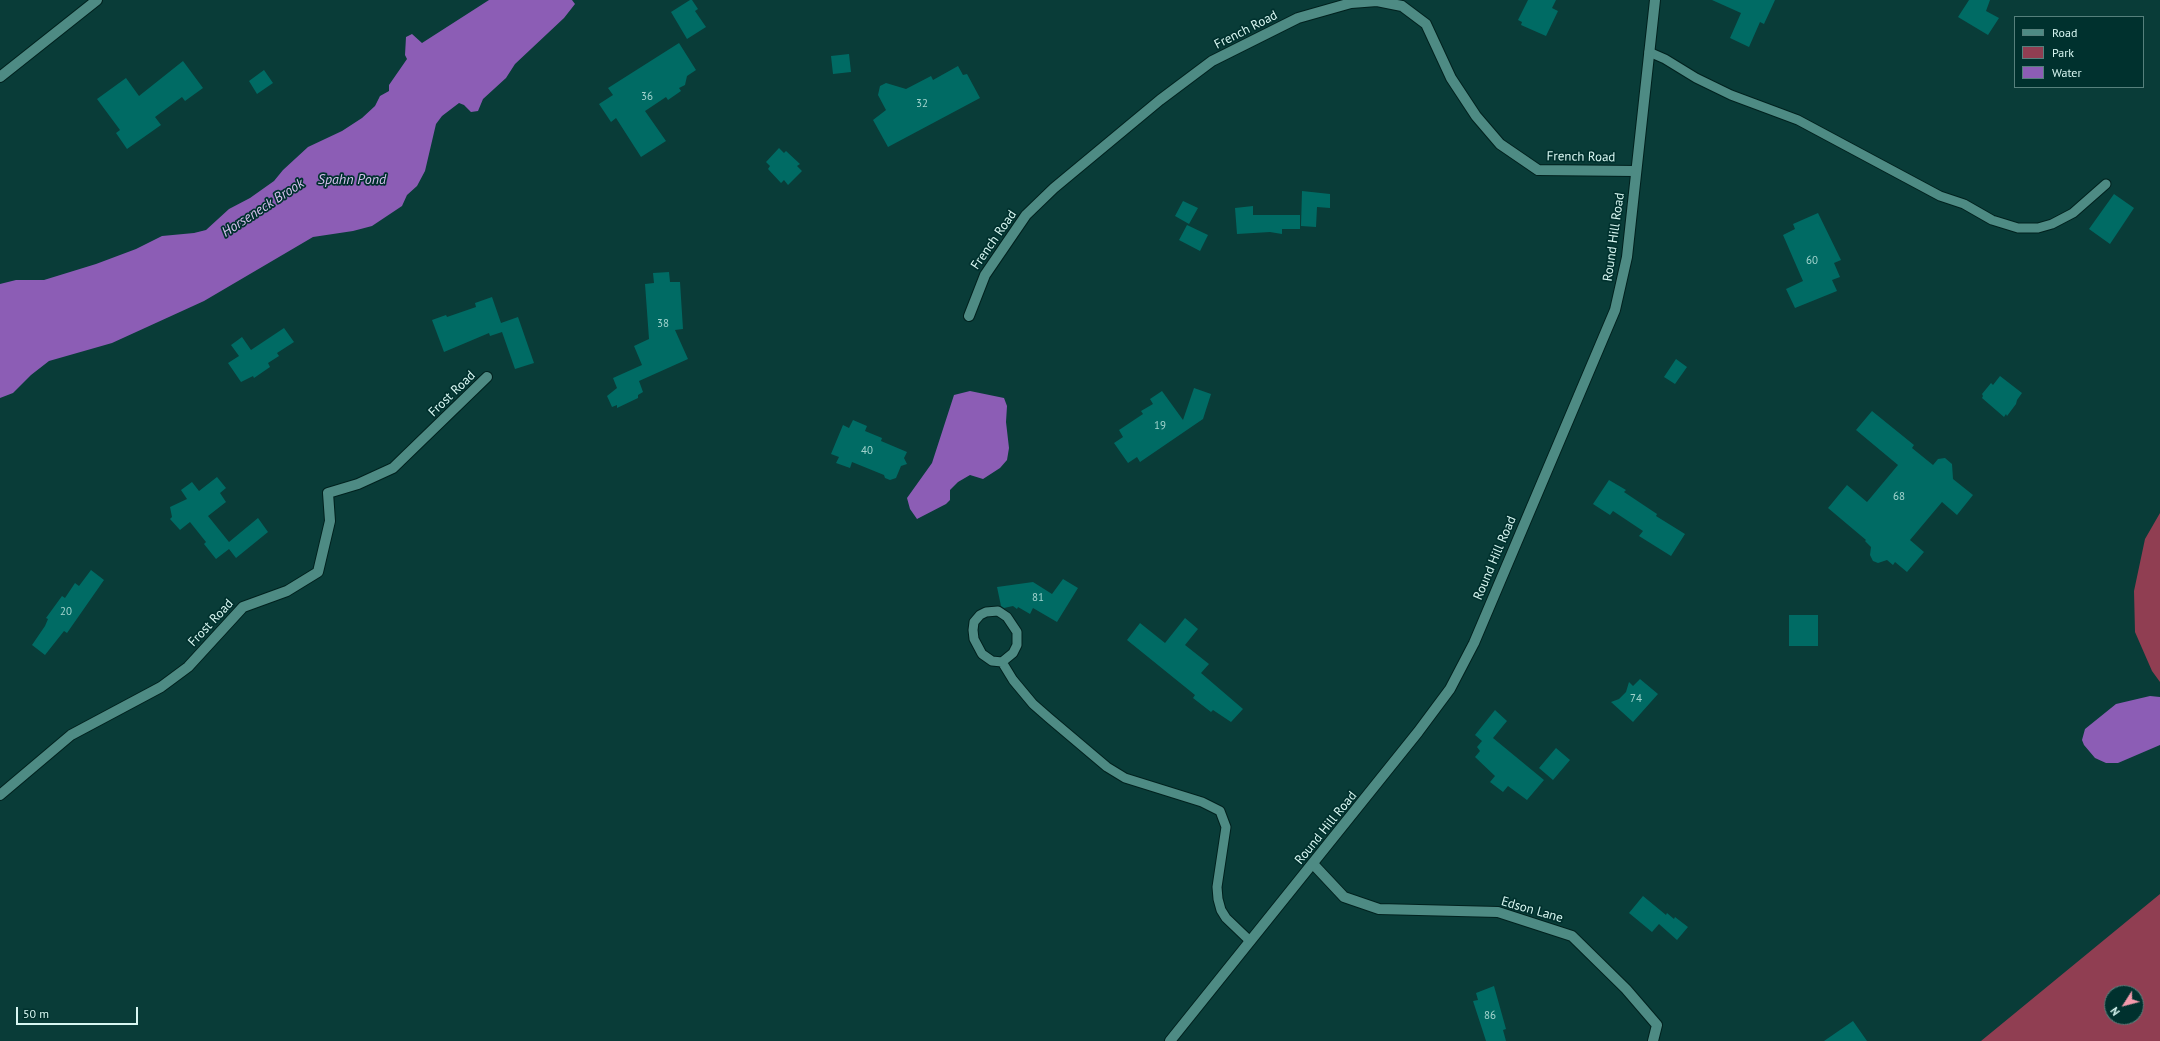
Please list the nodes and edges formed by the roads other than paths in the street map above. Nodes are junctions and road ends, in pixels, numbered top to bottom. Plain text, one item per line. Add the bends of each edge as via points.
1 (97, 0) edge
2 (1655, 0) edge
3 (1649, 52) junction
4 (0, 77) edge
5 (1635, 171) junction
6 (2106, 184) dead end
7 (969, 316) dead end
8 (488, 377) dead end
9 (1002, 662) junction
10 (0, 795) edge
11 (1314, 864) junction
12 (1250, 941) junction
13 (1170, 1041) edge
14 (1653, 1041) edge

1 - 4 street
2 - 3 street, Round Hill Road
3 - 5 street, Round Hill Road
3 - 6 lane via 1732,95 1798,120 1940,196 1964,204 1992,220 2018,228 2038,228 2052,224 2073,213
5 - 7 street, French Road via 1538,170 1500,144 1476,116 1452,78 1426,24 1402,6 1377,1 1351,3 1298,18 1212,62 1148,109 1054,188 1026,215 984,275
5 - 11 street, Round Hill Road via 1627,257 1615,310 1474,643 1450,689
8 - 10 street, Frost Road via 393,468 358,484 328,493 330,522 318,572 287,591 243,607 188,667 161,687 71,735
9 - 9 lane via 992,661 982,654 974,639 974,622 986,612 998,612 1007,617 1017,632 1017,645 1013,653
9 - 12 lane via 1033,704 1107,767 1125,778 1202,802 1220,811 1226,827 1217,887 1218,899 1226,918
11 - 12 street, Round Hill Road
11 - 14 street, Edson Lane via 1344,897 1379,909 1498,912 1572,936 1626,989 1657,1026
12 - 13 street, Round Hill Road

